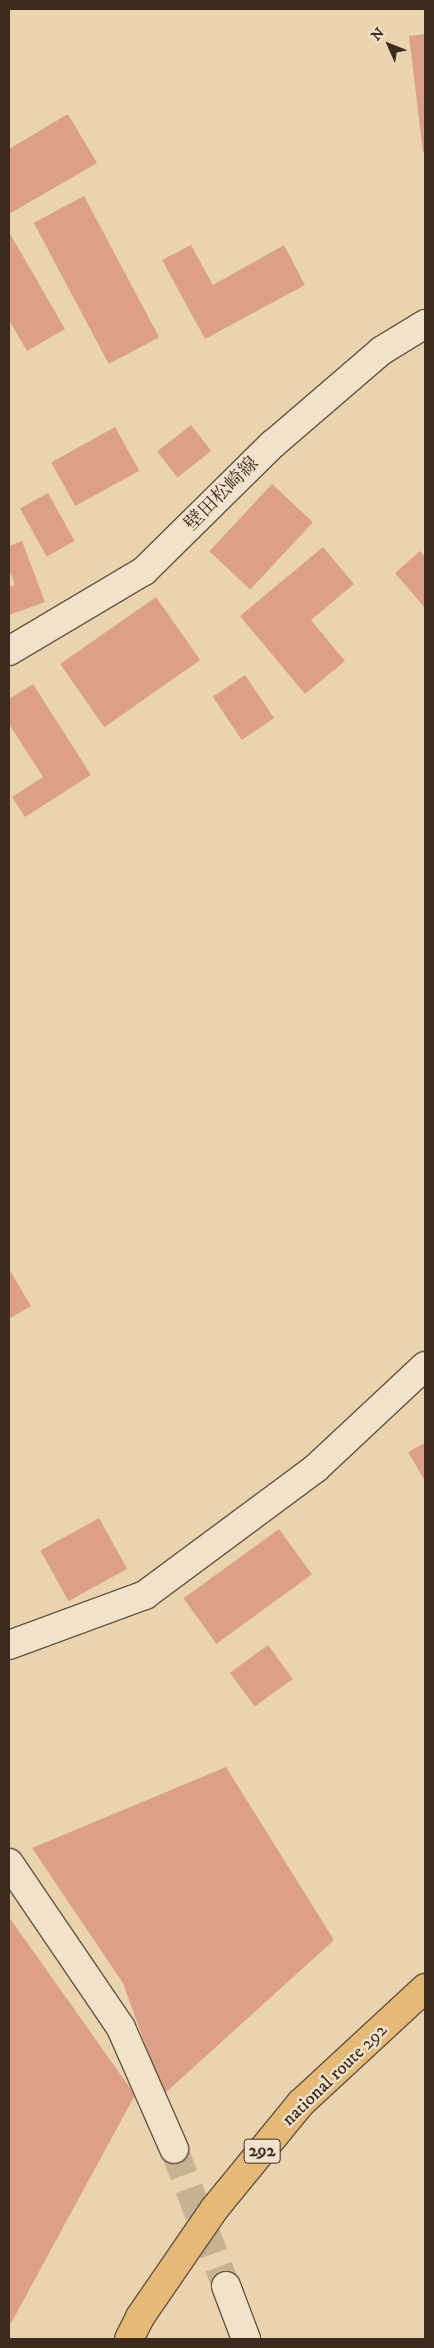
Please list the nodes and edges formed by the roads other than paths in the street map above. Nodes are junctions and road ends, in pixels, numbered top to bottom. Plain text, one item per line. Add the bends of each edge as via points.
1 (425, 324) edge
2 (9, 651) edge
3 (425, 1366) edge
4 (9, 1645) edge
5 (9, 1862) edge
6 (425, 1988) edge
7 (174, 2149) tunnel mouth
8 (226, 2286) tunnel mouth
9 (130, 2339) edge
10 (246, 2339) edge

1 - 2 street, 壁田松崎線 via 381,351 273,444 144,571
3 - 4 street via 316,1468 145,1595
5 - 7 street via 121,2028
6 - 9 highway, national route 292 / 292 via 301,2103 215,2208 140,2317
8 - 10 street

